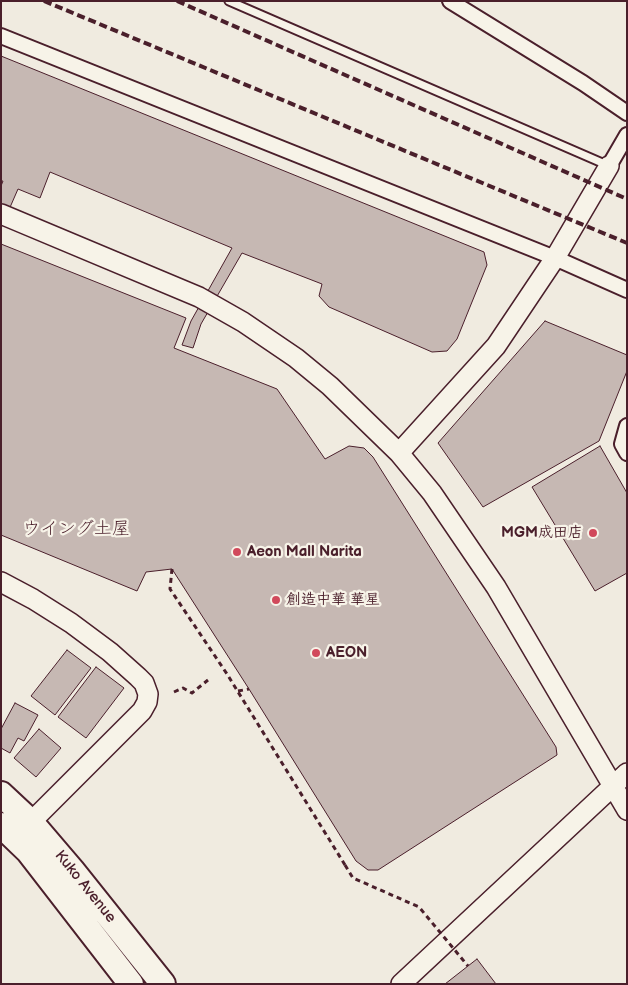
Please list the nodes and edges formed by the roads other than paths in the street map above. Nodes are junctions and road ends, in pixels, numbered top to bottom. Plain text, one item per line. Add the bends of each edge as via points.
1 (229, 1) edge
2 (450, 1) edge
3 (1, 36) edge
4 (627, 113) edge
5 (627, 135) edge
6 (609, 166) junction
7 (1, 214) edge
8 (555, 258) junction
9 (627, 290) edge
10 (627, 426) edge
11 (399, 453) junction
12 (627, 453) edge
13 (1, 582) edge
14 (627, 773) edge
15 (613, 786) junction
16 (1, 794) edge
17 (627, 810) edge
18 (31, 822) junction
19 (1, 825) edge
20 (131, 984) edge
21 (164, 984) edge
22 (401, 984) edge

1 - 6 lane
2 - 4 street
3 - 8 street
5 - 6 street
6 - 8 street
7 - 11 street via 199,297 243,322 330,386
8 - 9 street
8 - 11 street via 496,346
10 - 12 street via 622,444
11 - 15 street via 432,493 496,586
13 - 18 street via 63,618 110,652 144,683 148,694 142,711
14 - 15 street
15 - 17 street
15 - 22 street
16 - 18 highway, Kuko Avenue
18 - 21 highway, Kuko Avenue
19 - 20 highway, Kuko Avenue via 28,850

